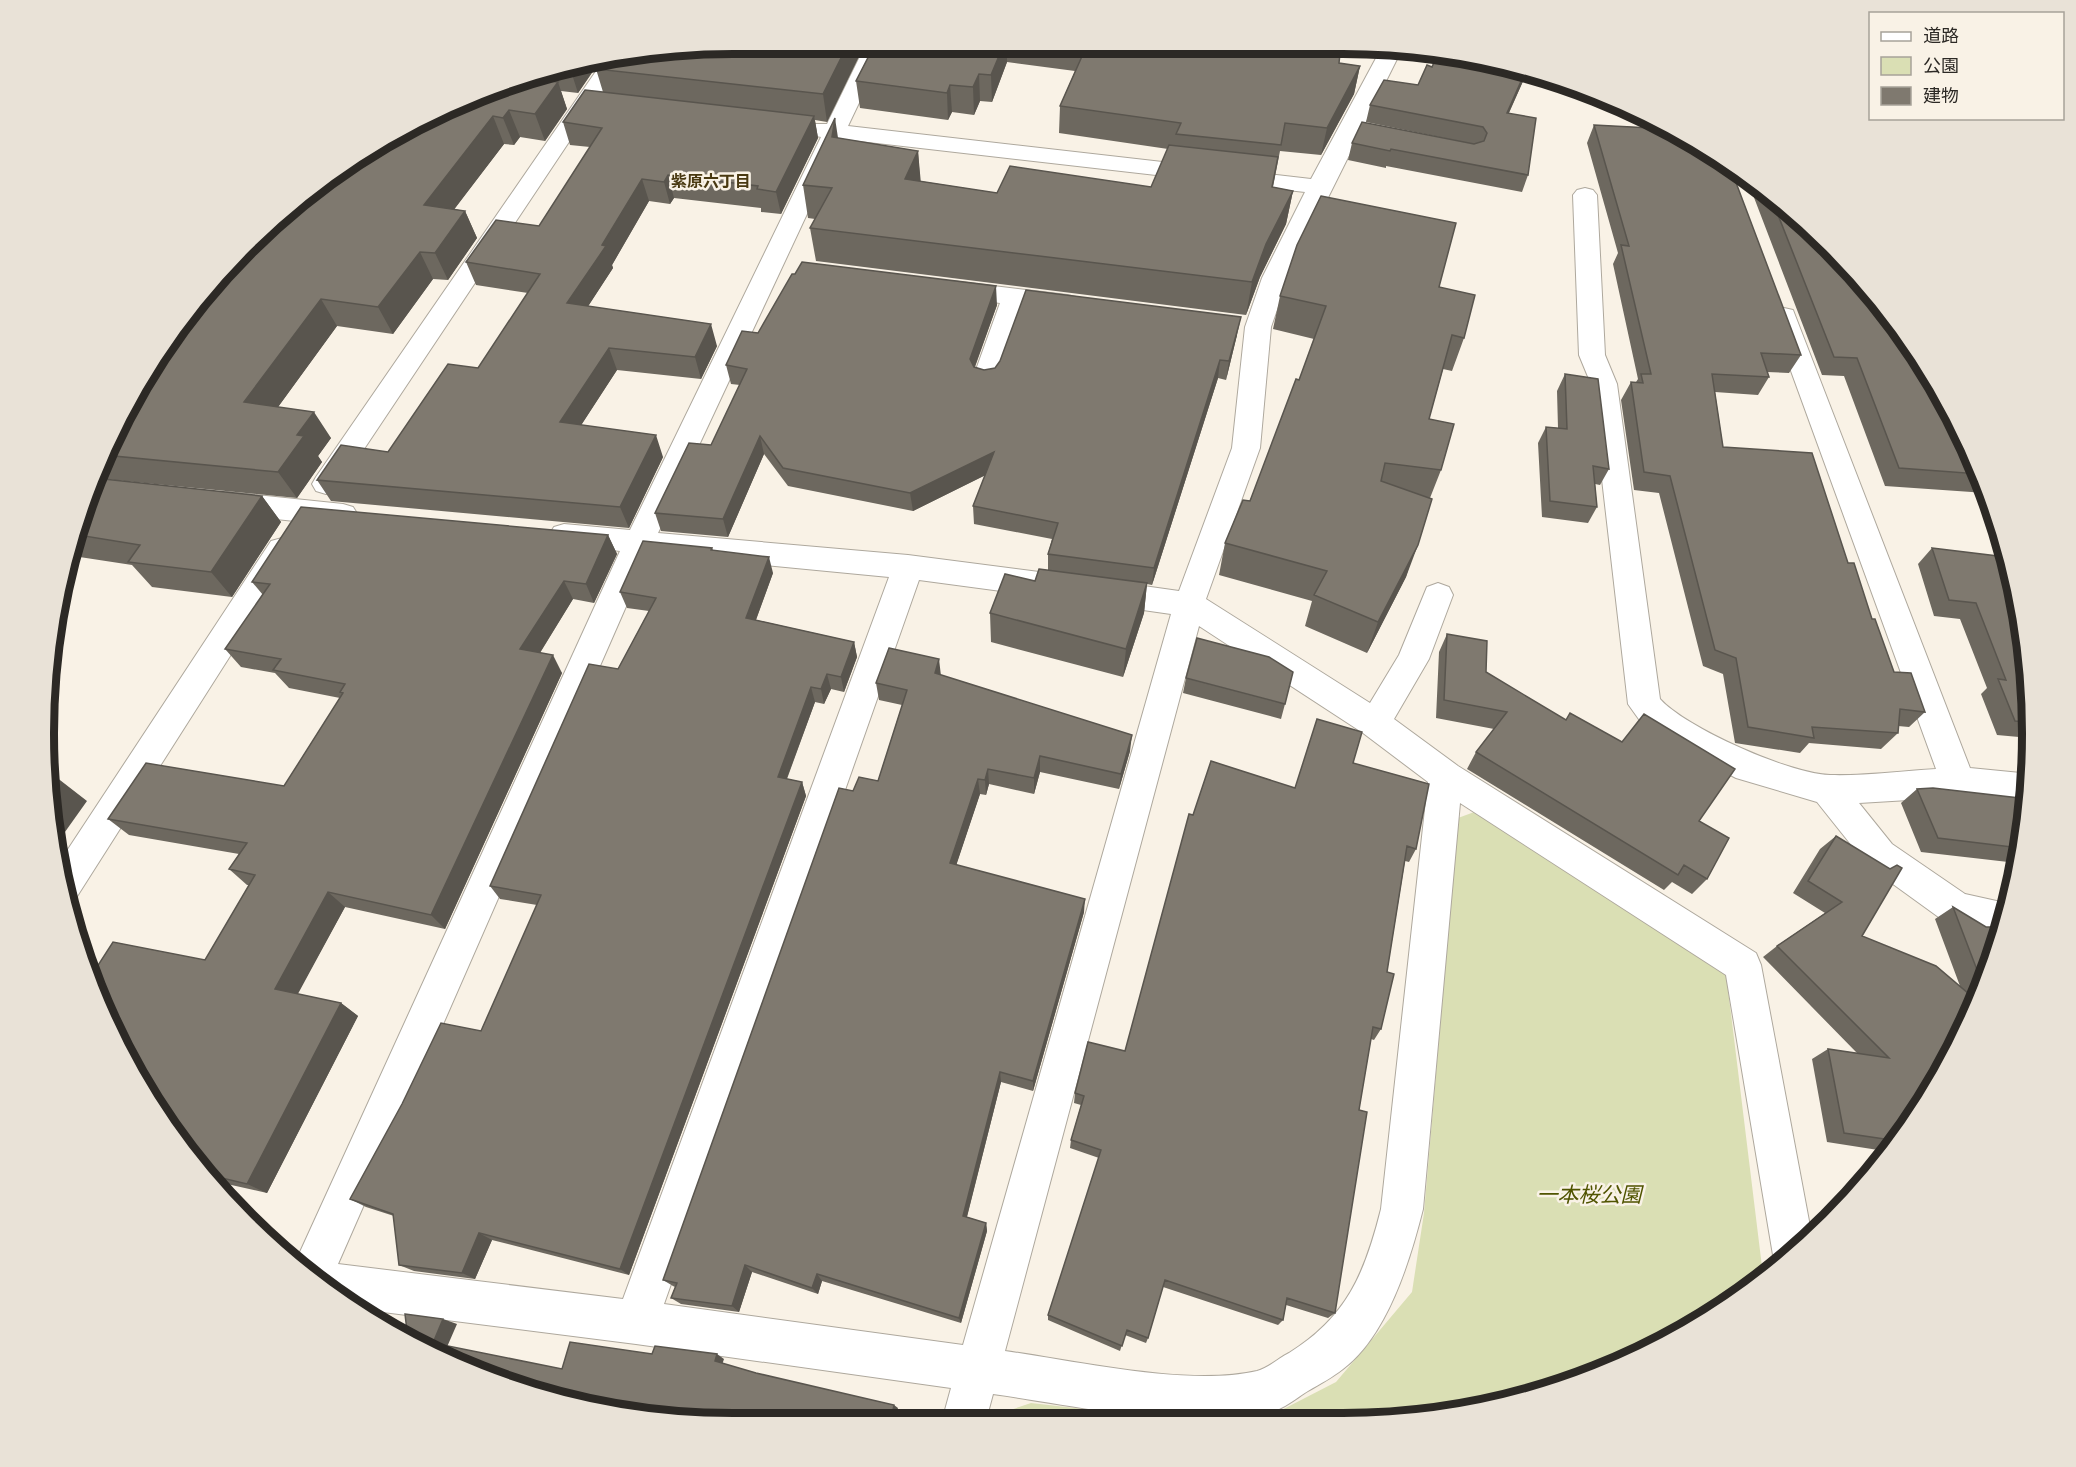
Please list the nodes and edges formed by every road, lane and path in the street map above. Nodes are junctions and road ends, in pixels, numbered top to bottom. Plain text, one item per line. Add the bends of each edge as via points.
1 (872, 54) edge
2 (1389, 55) edge
3 (611, 65) edge
4 (787, 126) edge
5 (835, 131) junction
6 (1319, 187) junction
7 (1586, 195) dead end
8 (933, 287) edge
9 (1777, 295) edge
10 (1015, 297) junction
11 (1096, 307) edge
12 (986, 378) edge
13 (204, 501) edge
14 (306, 512) junction
15 (366, 518) edge
16 (532, 532) edge
17 (639, 542) junction
18 (908, 567) junction
19 (1438, 595) dead end
20 (1189, 604) junction
21 (1375, 723) junction
22 (1446, 776) junction
23 (1958, 782) junction
24 (2020, 787) edge
25 (1828, 790) junction
26 (70, 877) edge
27 (1997, 917) edge
28 (1792, 1243) edge
29 (314, 1268) edge
30 (340, 1287) edge
31 (636, 1322) junction
32 (979, 1370) junction
33 (966, 1413) edge

1 - 5 street
2 - 6 street via 1363,131
3 - 14 street
4 - 5 street
5 - 6 street
5 - 17 street via 780,267
6 - 20 street via 1275,278 1246,326 1246,448
7 - 25 street via 1592,355 1604,384 1644,704 1660,722 1748,768
8 - 10 street
9 - 23 street
10 - 11 street
10 - 12 street
13 - 14 street
14 - 15 street
14 - 26 street
16 - 17 street
17 - 18 street
17 - 29 street
18 - 20 street
18 - 31 street
19 - 21 street via 1413,659
20 - 21 street
20 - 32 street
21 - 22 street
22 - 28 street via 1743,965
22 - 32 street via 1402,1209 1393,1245 1362,1317 1329,1353 1266,1392 1206,1399
23 - 24 street
23 - 25 street
25 - 27 street via 1880,855 1957,909
30 - 31 street
31 - 32 street
32 - 33 street

